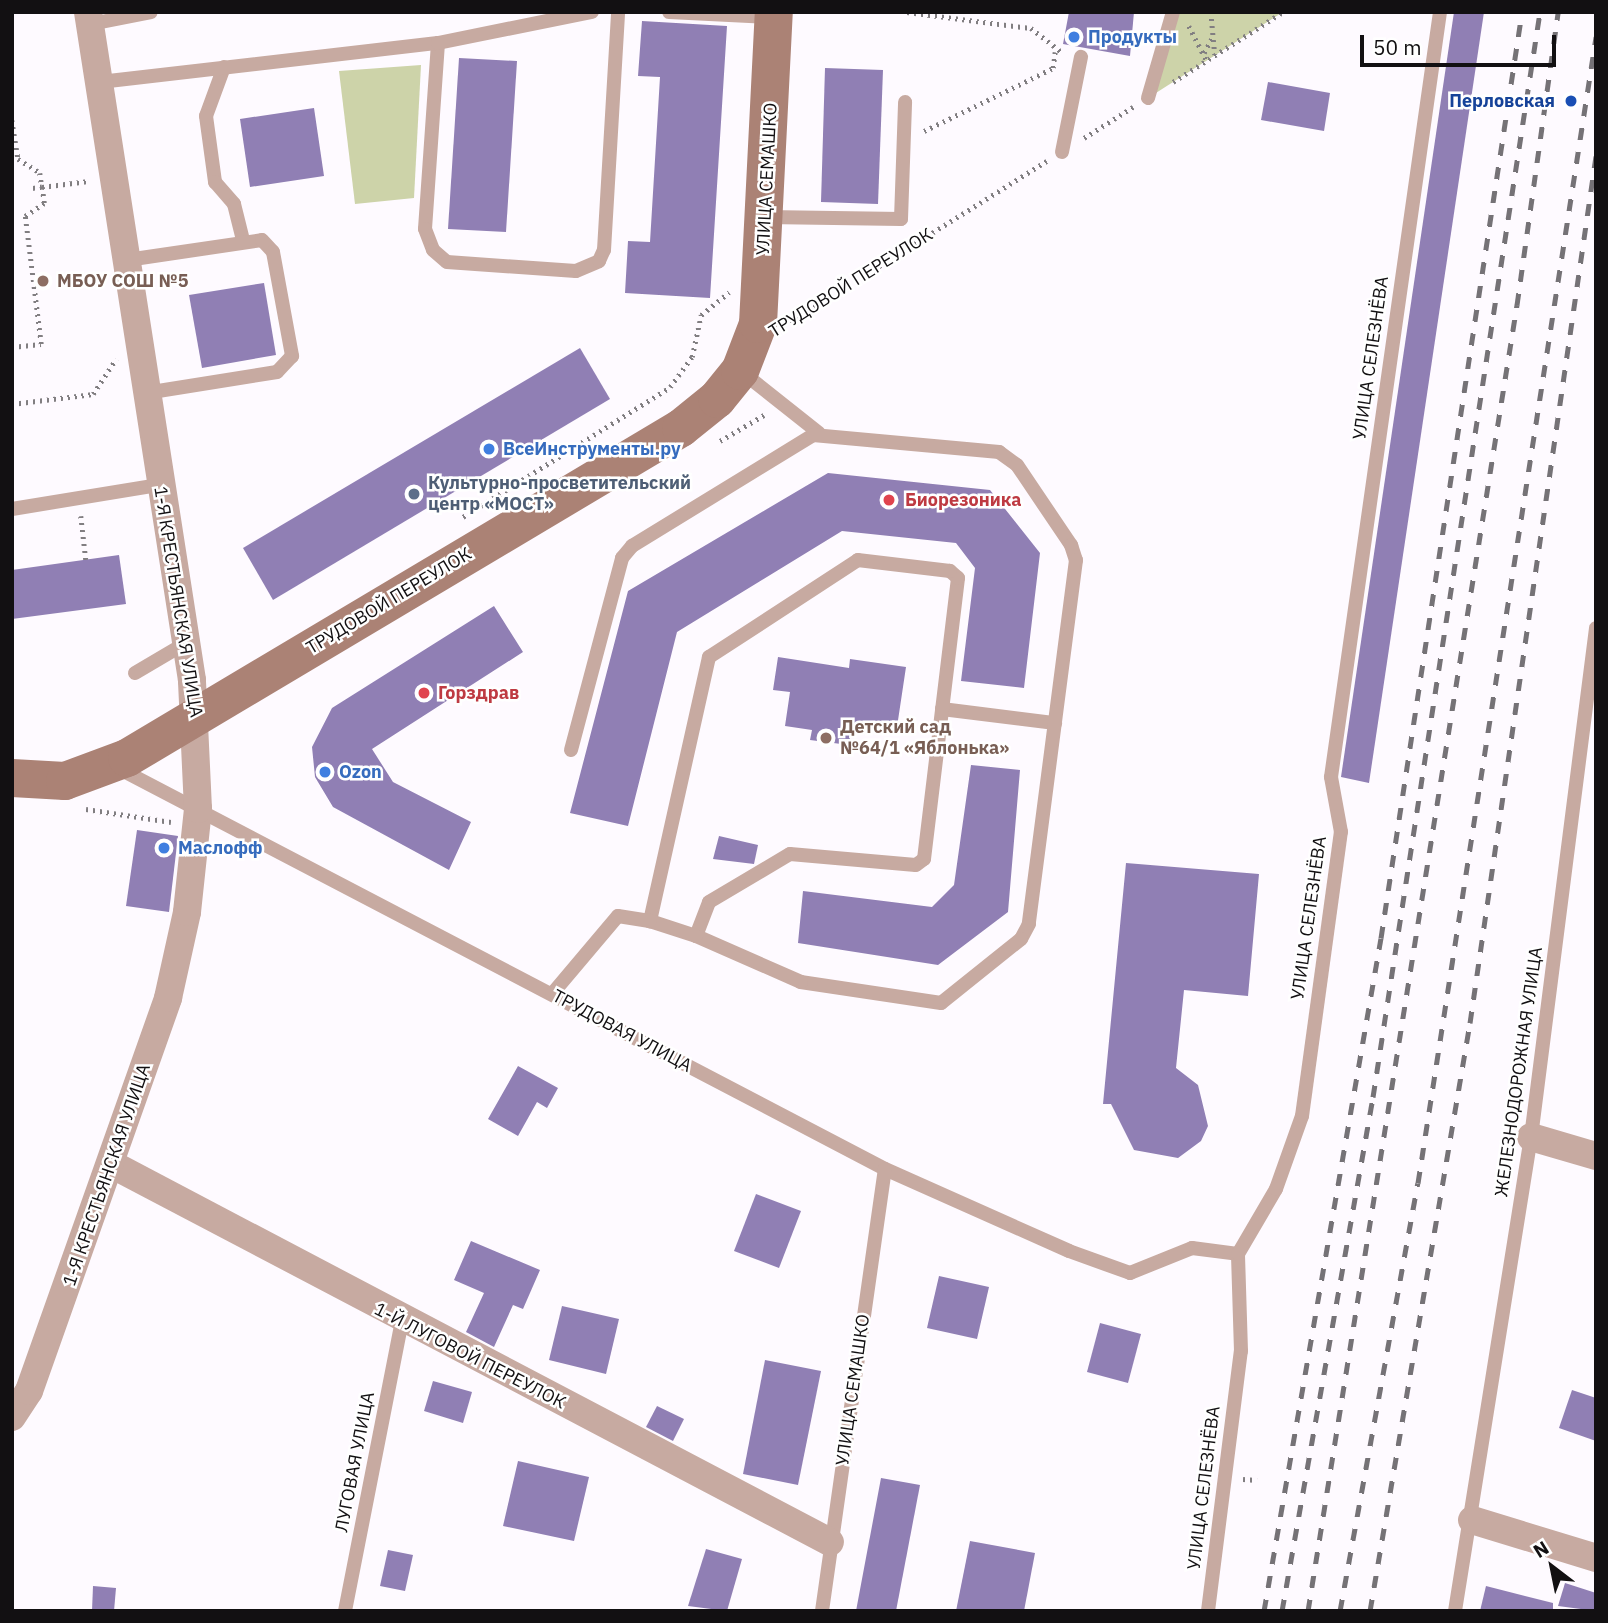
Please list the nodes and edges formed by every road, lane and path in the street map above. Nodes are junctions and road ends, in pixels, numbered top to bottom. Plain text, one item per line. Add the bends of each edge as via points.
1 (151, 12) edge
2 (592, 12) edge
3 (618, 12) edge
4 (669, 12) edge
5 (907, 12) edge
6 (1173, 12) edge
7 (1183, 12) edge
8 (1211, 12) edge
9 (1283, 12) edge
10 (1440, 12) edge
11 (774, 15) edge
12 (90, 18) edge
13 (1213, 35) junction
14 (438, 43) junction
15 (1055, 52) junction
16 (1203, 53) junction
17 (1215, 55) junction
18 (1081, 57) joint
19 (1207, 61) junction
20 (224, 67) junction
21 (100, 82) junction
22 (1148, 97) junction
23 (905, 102) dead end
24 (12, 120) edge
25 (904, 141) junction
26 (1062, 152) junction
27 (93, 167) dead end
28 (61, 184) dead end
29 (42, 187) junction
30 (30, 189) dead end
31 (96, 191) dead end
32 (766, 217) junction
33 (243, 241) junction
34 (127, 260) junction
35 (739, 283) dead end
36 (12, 347) edge
37 (119, 354) dead end
38 (747, 358) junction
39 (146, 393) junction
40 (12, 404) edge
41 (819, 433) junction
42 (159, 485) junction
43 (79, 496) junction
44 (12, 509) edge
45 (457, 521) dead end
46 (86, 560) dead end
47 (1596, 628) edge
48 (186, 643) junction
49 (135, 673) dead end
50 (942, 709) junction
51 (197, 716) junction
52 (1055, 723) junction
53 (571, 750) dead end
54 (113, 765) junction
55 (12, 778) edge
56 (81, 808) dead end
57 (197, 818) junction
58 (650, 921) junction
59 (696, 936) junction
60 (552, 994) junction
61 (1531, 1137) junction
62 (1596, 1156) edge
63 (113, 1165) junction
64 (886, 1169) junction
65 (1238, 1254) junction
66 (402, 1321) junction
67 (12, 1418) edge
68 (1472, 1520) junction
69 (830, 1542) junction
70 (1596, 1559) edge
71 (345, 1611) edge
72 (822, 1611) edge
73 (1208, 1611) edge
74 (1455, 1611) edge

1 - 12 lane
2 - 14 lane
3 - 14 lane via 604,250 599,261 576,271 447,262 433,250 425,229
4 - 11 lane
5 - 15 path via 1031,28
6 - 22 lane
7 - 16 path
8 - 13 path
9 - 17 path, ТРУДОВОЙ ПЕРЕУЛОК
10 - 65 lane, УЛИЦА СЕЛЕЗНЁВА via 1331,777 1341,832 1302,1116 1276,1189
11 - 32 main road, УЛИЦА СЕМАШКО
12 - 21 street, 1-Я КРЕСТЬЯНСКАЯ УЛИЦА
13 - 16 path
13 - 17 path
14 - 20 lane
15 - 18 path
15 - 25 path via 1053,68
16 - 19 path
17 - 19 path, ТРУДОВОЙ ПЕРЕУЛОК
18 - 26 lane
19 - 22 path, ТРУДОВОЙ ПЕРЕУЛОК
20 - 21 lane
20 - 33 lane via 206,116 215,182 234,204
21 - 34 street, 1-Я КРЕСТЬЯНСКАЯ УЛИЦА
22 - 26 path, ТРУДОВОЙ ПЕРЕУЛОК
23 - 25 lane
24 - 29 path via 18,159 40,173
25 - 32 lane via 901,219
26 - 38 path, ТРУДОВОЙ ПЕРЕУЛОК
27 - 31 path
28 - 29 path
29 - 30 path
29 - 36 path via 44,203 25,216 41,344
32 - 38 main road, УЛИЦА СЕМАШКО
33 - 34 lane
33 - 39 lane via 262,240 273,252 291,364 277,372
34 - 39 street, 1-Я КРЕСТЬЯНСКАЯ УЛИЦА
35 - 45 path via 701,315 692,357 670,387
37 - 40 path via 93,394
38 - 41 lane
38 - 51 main road, ТРУДОВОЙ ПЕРЕУЛОК via 681,428
39 - 42 street, 1-Я КРЕСТЬЯНСКАЯ УЛИЦА
41 - 52 lane via 988,448 1017,465 1076,560
41 - 53 lane via 627,552
42 - 43 lane
42 - 48 street, 1-Я КРЕСТЬЯНСКАЯ УЛИЦА
43 - 44 lane
43 - 46 path
47 - 61 lane, ЖЕЛЕЗНОДОРОЖНАЯ УЛИЦА
48 - 49 lane
48 - 51 street, 1-Я КРЕСТЬЯНСКАЯ УЛИЦА
50 - 52 lane
50 - 58 lane via 959,582 950,571 855,561 717,649 708,663
50 - 59 lane via 922,863 791,853 709,902
51 - 54 main road, ТРУДОВОЙ ПЕРЕУЛОК
51 - 57 street, 1-Я КРЕСТЬЯНСКАЯ УЛИЦА
52 - 59 lane via 1027,931 949,999 932,1003 801,982
54 - 55 main road via 65,781
54 - 57 lane, ТРУДОВАЯ УЛИЦА
56 - 57 path
57 - 60 lane, ТРУДОВАЯ УЛИЦА
57 - 63 street, 1-Я КРЕСТЬЯНСКАЯ УЛИЦА via 168,998
58 - 59 lane
58 - 60 lane via 618,916
60 - 64 lane, ТРУДОВАЯ УЛИЦА
61 - 62 street
61 - 68 lane, ЖЕЛЕЗНОДОРОЖНАЯ УЛИЦА
63 - 66 street, 1-Й ЛУГОВОЙ ПЕРЕУЛОК
63 - 67 street, 1-Я КРЕСТЬЯНСКАЯ УЛИЦА via 29,1391
64 - 65 lane, ТРУДОВАЯ УЛИЦА via 1130,1273 1192,1248
64 - 69 lane, УЛИЦА СЕМАШКО
65 - 73 lane, УЛИЦА СЕЛЕЗНЁВА via 1241,1350
66 - 69 street, 1-Й ЛУГОВОЙ ПЕРЕУЛОК
66 - 71 lane, ЛУГОВАЯ УЛИЦА
68 - 70 street
68 - 74 lane, ЖЕЛЕЗНОДОРОЖНАЯ УЛИЦА
69 - 72 lane, УЛИЦА СЕМАШКО

